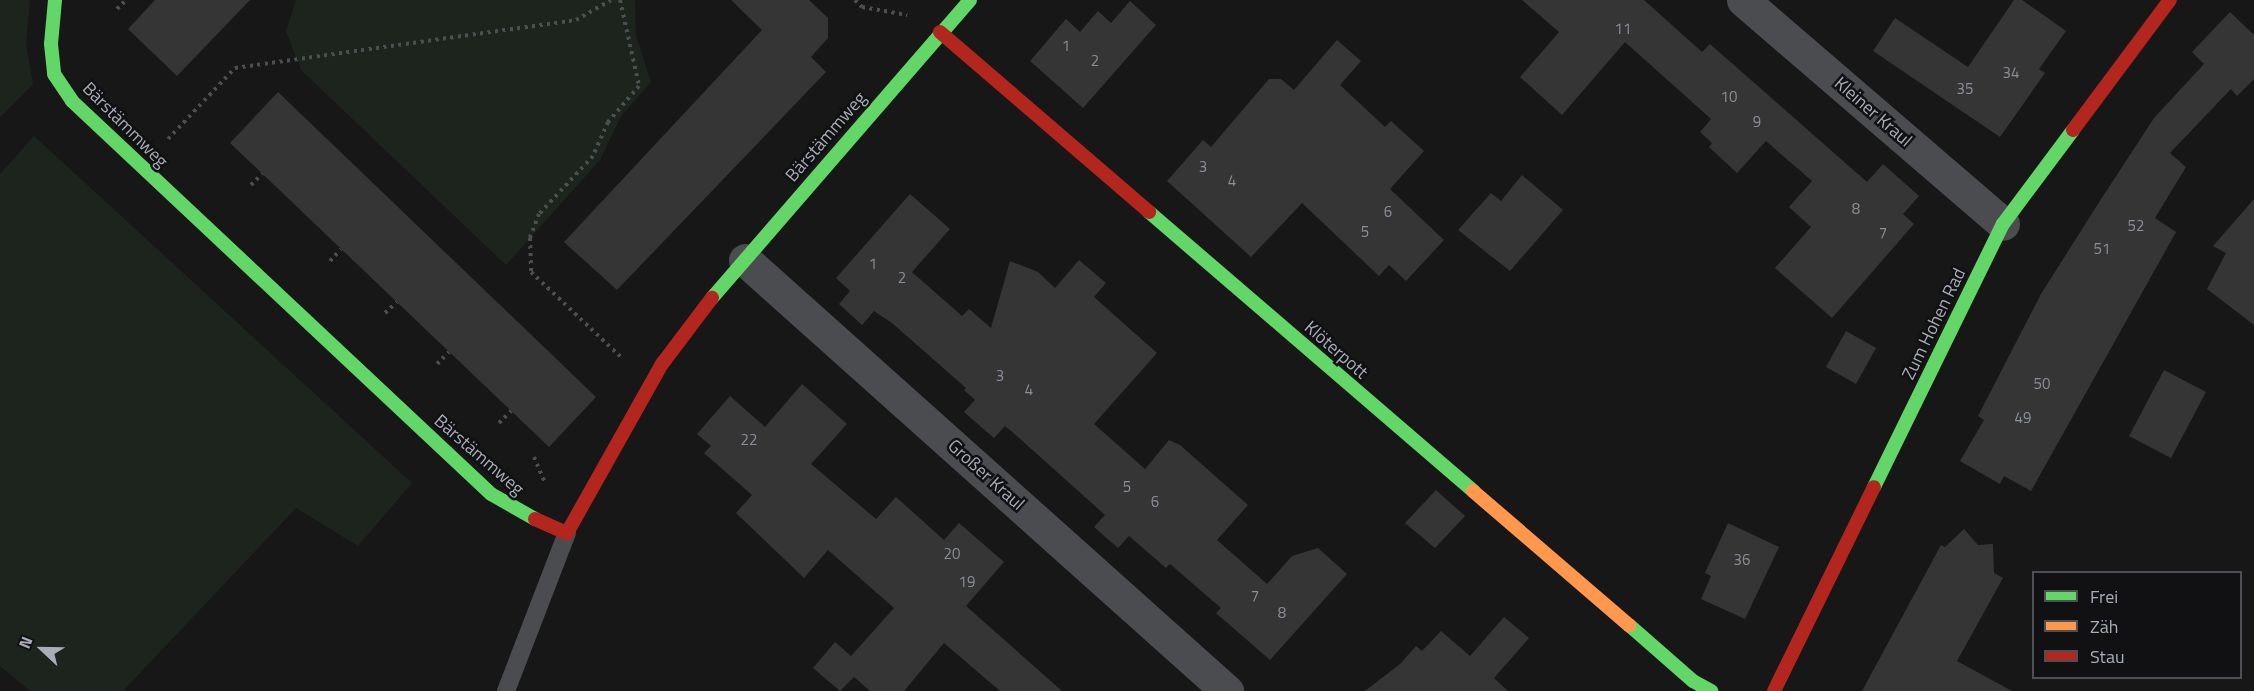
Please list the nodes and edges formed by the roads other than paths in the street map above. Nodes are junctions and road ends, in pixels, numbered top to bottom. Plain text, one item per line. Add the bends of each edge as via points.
1 (55, 0) edge
2 (970, 0) edge
3 (1743, 0) edge
4 (2170, 0) edge
5 (940, 32) junction
6 (2003, 224) junction
7 (745, 260) junction
8 (567, 533) junction
9 (506, 691) edge
10 (1227, 691) edge
11 (1712, 691) edge
12 (1774, 691) edge

1 - 8 street, Bärstämmweg via 51,44 54,74 72,101 491,494 517,512
2 - 5 street, Bärstämmweg
3 - 6 street, Kleiner Kraul
4 - 6 street, Zum Hohen Rad
5 - 7 street, Bärstämmweg
5 - 11 street, Klöterpott via 1684,674
6 - 12 street, Zum Hohen Rad
7 - 8 street, Bärstämmweg via 662,364
7 - 10 street, Großer Kraul
8 - 9 lane

